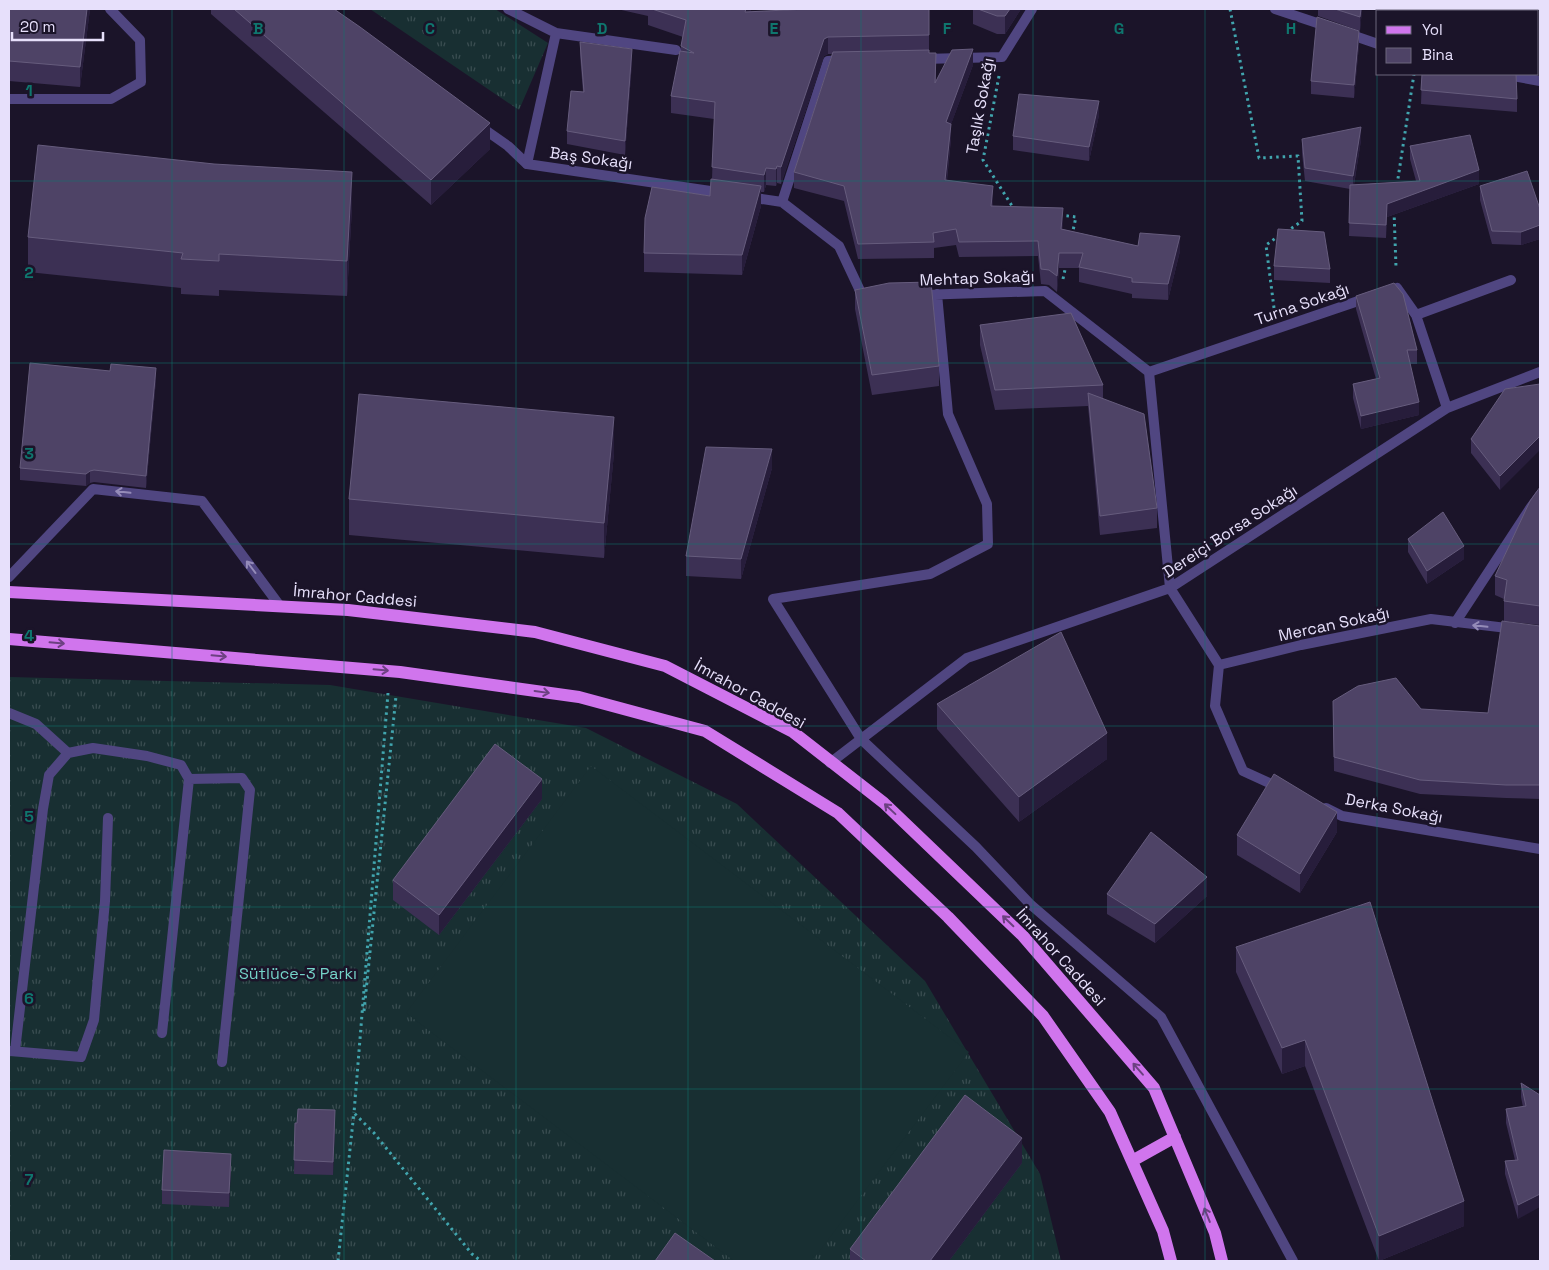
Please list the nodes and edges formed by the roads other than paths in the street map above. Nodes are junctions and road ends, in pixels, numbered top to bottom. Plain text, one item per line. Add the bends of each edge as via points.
1 (110, 9) edge
2 (508, 9) edge
3 (1032, 9) edge
4 (1275, 9) edge
5 (556, 33) junction
6 (1376, 43) edge
7 (676, 50) dead end
8 (915, 59) edge
9 (857, 60) edge
10 (1507, 75) edge
11 (1540, 81) edge
12 (9, 99) edge
13 (476, 124) edge
14 (527, 164) junction
15 (782, 202) junction
16 (1512, 280) dead end
17 (937, 294) junction
18 (909, 295) edge
19 (872, 297) edge
20 (1416, 315) junction
21 (1149, 372) junction
22 (1540, 372) edge
23 (1447, 408) junction
24 (1540, 495) edge
25 (9, 577) edge
26 (1170, 588) junction
27 (9, 592) edge
28 (280, 606) junction
29 (1455, 623) junction
30 (1540, 632) edge
31 (9, 639) edge
32 (1219, 665) junction
33 (9, 713) edge
34 (860, 739) junction
35 (68, 753) junction
36 (830, 763) junction
37 (189, 779) junction
38 (1288, 792) edge
39 (1315, 804) edge
40 (108, 818) dead end
41 (1540, 849) edge
42 (162, 1034) dead end
43 (12, 1051) edge
44 (222, 1062) dead end
45 (1175, 1138) junction
46 (1132, 1161) junction
47 (1171, 1261) edge
48 (1222, 1261) edge
49 (1293, 1261) edge

1 - 12 street via 140,40 141,82 111,99
2 - 5 street
3 - 8 street, Taşlık Sokağı via 1002,57
4 - 6 street
5 - 7 street
5 - 14 street, Baş Sokağı
9 - 15 street via 828,61
10 - 11 street
13 - 14 street
14 - 15 street, Baş Sokağı
15 - 19 street via 840,246 863,297
16 - 20 street
17 - 18 street, Mehtap Sokağı
17 - 21 street, Mehtap Sokağı via 1045,292
17 - 34 street via 948,414 987,504 988,544 930,574 773,599
20 - 21 street, Turna Sokağı via 1389,291
20 - 23 street
21 - 26 street
22 - 23 street, Dereiçi Borsa Sokağı
23 - 26 street, Dereiçi Borsa Sokağı
24 - 29 street
28 -> 25 street via 202,500 93,489
26 - 32 street
26 - 34 street, Dereiçi Borsa Sokağı via 967,658
27 - 28 main road, İmrahor Caddesi
28 - 36 main road, İmrahor Caddesi via 348,610 535,632 665,666 793,732
30 -> 29 street, Mercan Sokağı
29 - 32 street, Mercan Sokağı via 1430,619
31 -> 46 main road via 390,670 579,697 705,731 838,813 948,917 1042,1016 1110,1112
32 - 38 street via 1215,706 1243,771
33 - 35 street via 36,724
34 - 36 street, Dereiçi Borsa Sokağı
34 - 49 street via 976,847 1030,904 1161,1017
35 - 37 street via 93,748 147,756 181,765
35 - 43 street via 49,775 44,800
45 -> 36 main road, İmrahor Caddesi via 1154,1088 1023,936 884,803
37 - 42 street
37 - 44 street via 242,778 250,790
39 - 41 street, Derka Sokağı via 1342,816
40 - 43 street via 105,901 94,1020 81,1057
45 - 46 main road
48 -> 45 main road, İmrahor Caddesi via 1214,1233
46 - 47 main road via 1163,1231

